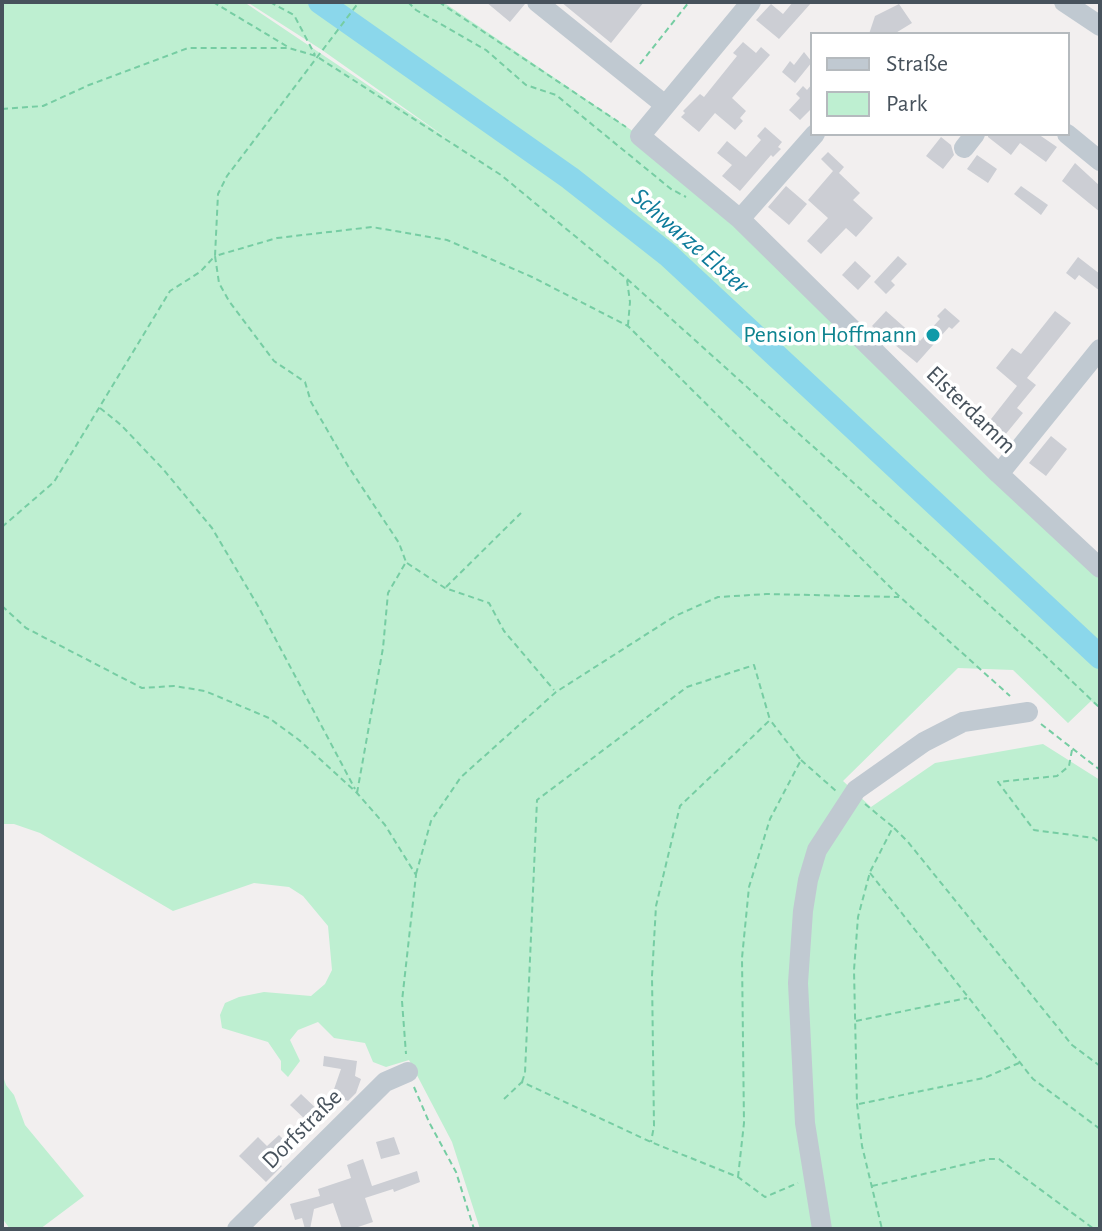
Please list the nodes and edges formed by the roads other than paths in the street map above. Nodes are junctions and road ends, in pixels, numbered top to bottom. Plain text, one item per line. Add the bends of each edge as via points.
1 (537, 2) edge
2 (751, 2) edge
3 (1064, 2) edge
4 (1100, 26) edge
5 (665, 105) junction
6 (813, 136) edge
7 (1069, 136) edge
8 (1100, 161) edge
9 (740, 219) junction
10 (1100, 349) edge
11 (999, 474) junction
12 (1100, 568) edge
13 (1028, 712) road end
14 (408, 1072) road end
15 (237, 1229) edge
16 (822, 1229) edge

1 - 5 street
2 - 5 street
3 - 4 street
5 - 9 street, Elsterdamm via 640,136
6 - 9 street
7 - 8 street
9 - 11 street, Elsterdamm
10 - 11 street
11 - 12 street, Elsterdamm
13 - 16 street via 963,722 924,742 856,790 817,850 803,911 798,983 805,1123
14 - 15 street, Dorfstraße via 385,1082

